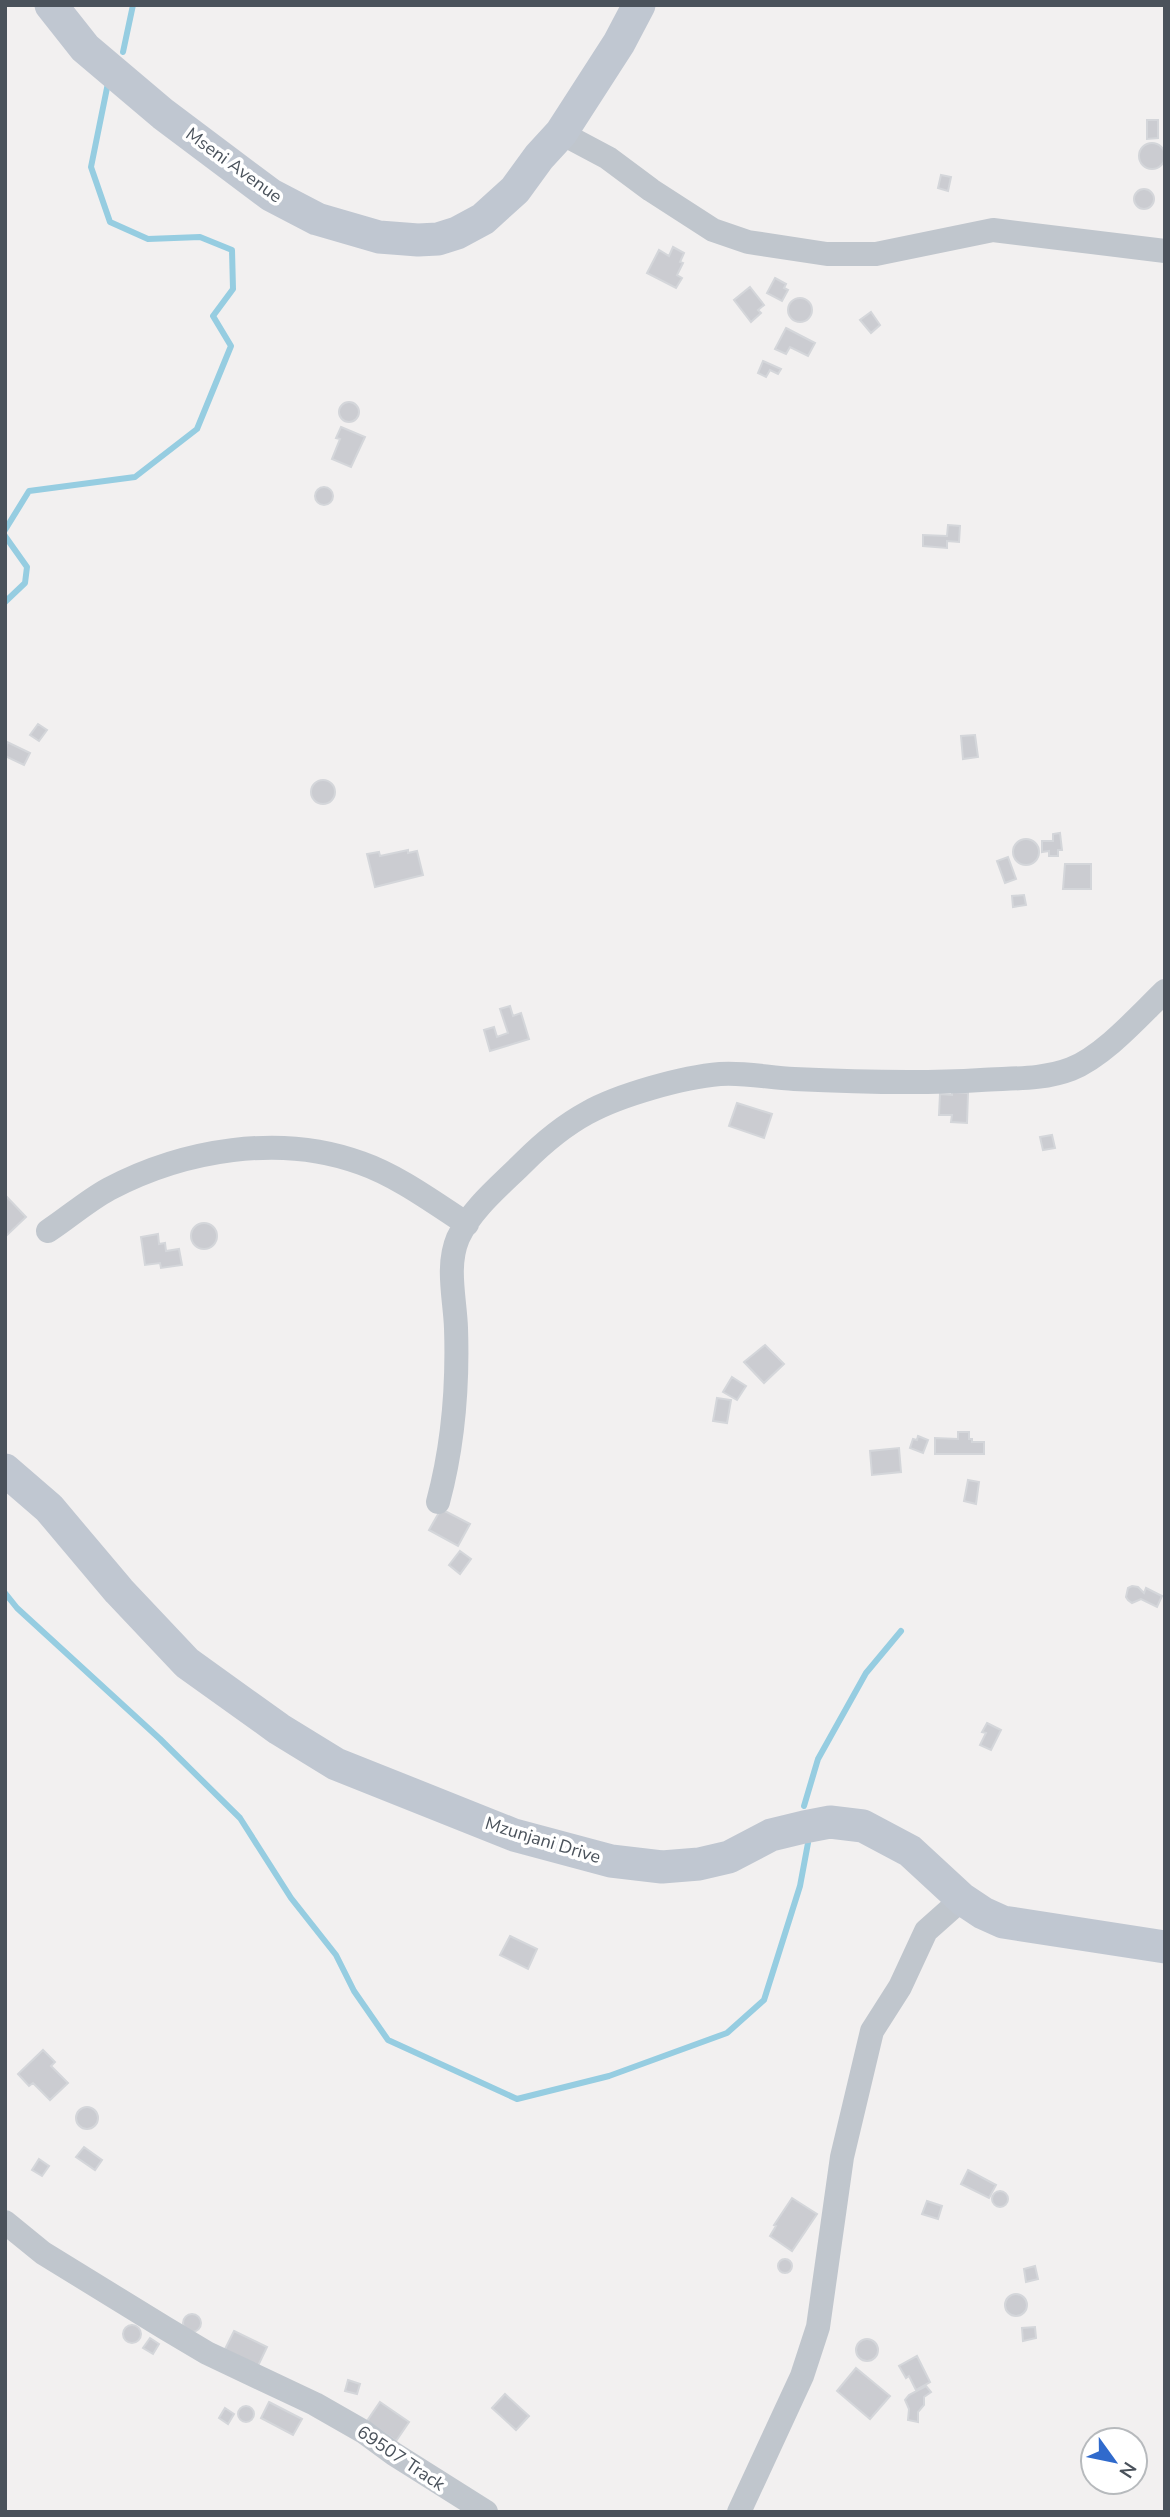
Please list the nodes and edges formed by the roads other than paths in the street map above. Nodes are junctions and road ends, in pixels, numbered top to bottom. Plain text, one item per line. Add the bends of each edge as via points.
1 (51, 5) edge
2 (639, 5) edge
3 (561, 133) junction
4 (1165, 251) edge
5 (1165, 991) edge
6 (467, 1224) junction
7 (48, 1231) dead end
8 (5, 1470) edge
9 (438, 1502) dead end
10 (962, 1899) junction
11 (1165, 1947) edge
12 (5, 2222) edge
13 (486, 2512) edge
14 (739, 2512) edge

1 - 3 main road, Mseni Avenue via 85,48 271,195 317,219 379,237 438,239 483,219 515,191
2 - 3 main road, Mseni Avenue
3 - 4 street via 608,158 713,230 748,242 827,254 876,254 993,230
5 - 6 street via 1095,1055 1071,1069 1036,1076 845,1081 721,1074 625,1097 587,1112 537,1149
6 - 7 street via 360,1162 332,1154 251,1147 204,1154 146,1172 107,1190
6 - 9 street via 453,1259 455,1379 450,1459
8 - 10 main road, Mzunjani Drive via 49,1508 187,1663 336,1764 514,1835 611,1861 662,1867 729,1857 771,1835 804,1827 830,1822 863,1826 910,1851
10 - 11 main road, Mzunjani Drive via 1012,1924
10 - 14 street via 926,1931 900,1987 872,2031 842,2157 818,2327 802,2375
12 - 13 street, 69507 Track via 43,2253 207,2353 315,2404

